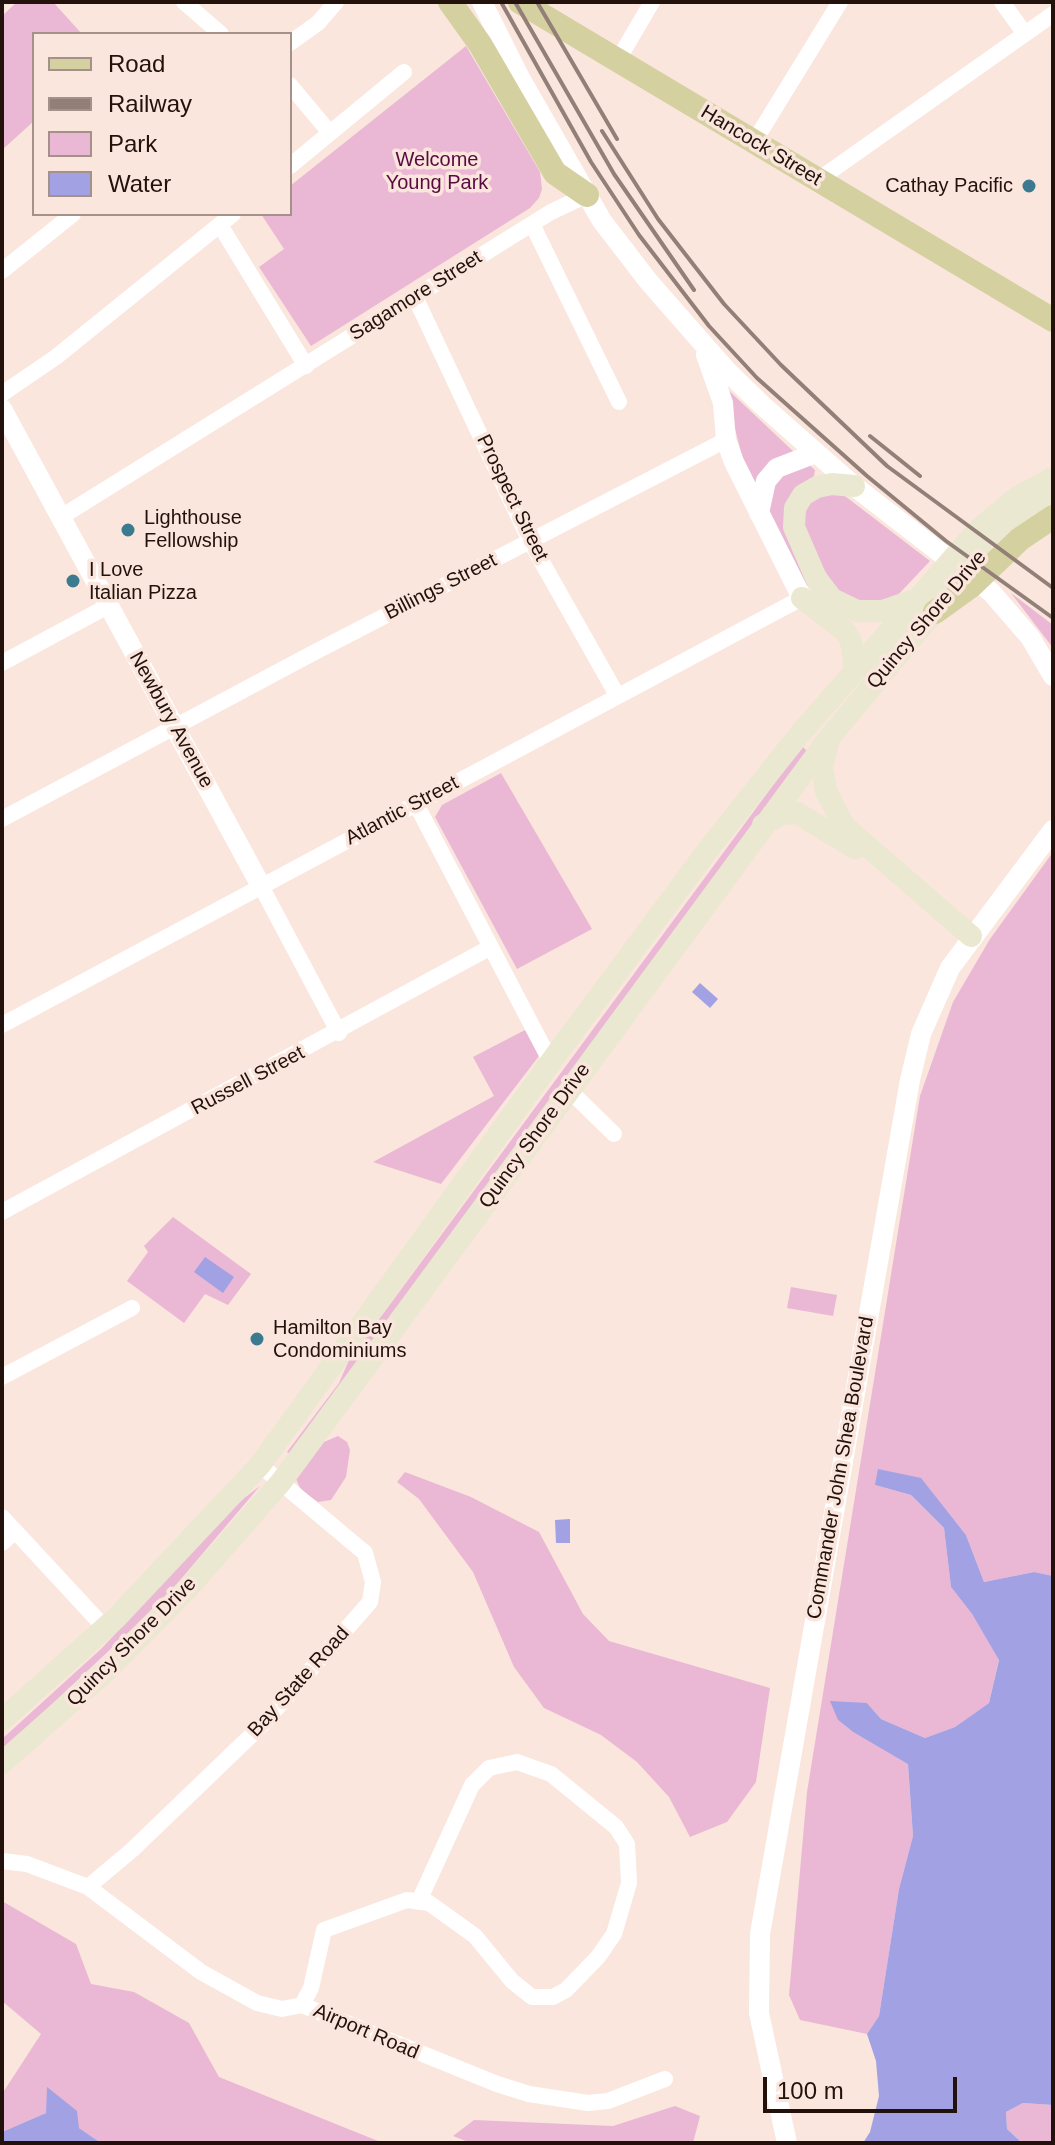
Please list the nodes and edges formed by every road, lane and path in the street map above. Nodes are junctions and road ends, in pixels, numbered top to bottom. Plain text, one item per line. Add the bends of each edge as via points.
1 (184, 2) edge
2 (336, 2) edge
3 (450, 2) edge
4 (482, 2) edge
5 (520, 2) edge
6 (652, 2) edge
7 (840, 2) edge
8 (1002, 2) edge
9 (1053, 14) edge
10 (219, 32) edge
11 (1025, 34) junction
12 (292, 42) edge
13 (618, 60) junction
14 (404, 72) dead end
15 (292, 87) edge
16 (330, 133) junction
17 (754, 142) junction
18 (292, 164) edge
19 (818, 180) junction
20 (587, 195) junction
21 (71, 216) edge
22 (226, 220) edge
23 (532, 224) junction
24 (2, 271) edge
25 (1003, 291) junction
26 (415, 297) junction
27 (1025, 303) junction
28 (1053, 304) edge
29 (1053, 320) edge
30 (1053, 335) edge
31 (700, 340) junction
32 (306, 366) junction
33 (2, 394) edge
34 (619, 402) dead end
35 (2, 409) edge
36 (726, 440) junction
37 (816, 453) junction
38 (1053, 478) edge
39 (854, 486) junction
40 (1053, 497) edge
41 (759, 513) junction
42 (61, 517) junction
43 (1053, 517) edge
44 (530, 541) junction
45 (802, 598) junction
46 (926, 605) junction
47 (108, 606) junction
48 (2, 663) edge
49 (855, 669) junction
50 (1053, 676) edge
51 (617, 695) junction
52 (175, 727) junction
53 (829, 738) junction
54 (416, 804) junction
55 (2, 819) edge
56 (760, 826) junction
57 (1053, 830) edge
58 (884, 864) junction
59 (261, 886) junction
60 (971, 936) junction
61 (491, 947) junction
62 (2, 1025) edge
63 (339, 1033) junction
64 (551, 1062) junction
65 (569, 1090) junction
66 (614, 1134) dead end
67 (2, 1212) edge
68 (132, 1308) dead end
69 (2, 1377) edge
70 (260, 1465) junction
71 (281, 1482) junction
72 (2, 1517) edge
73 (15, 1531) junction
74 (2, 1543) edge
75 (105, 1628) junction
76 (2, 1720) edge
77 (2, 1763) edge
78 (2, 1861) edge
79 (88, 1887) junction
80 (419, 1901) junction
81 (302, 2005) junction
82 (665, 2079) dead end
83 (787, 2143) edge

1 - 10 street
2 - 12 street
3 - 20 main road via 555,173
4 - 20 street
5 - 13 main road, Hancock Street
6 - 13 street
7 - 17 street
8 - 11 street
9 - 11 street
11 - 19 street
13 - 17 main road, Hancock Street
14 - 16 street
15 - 16 street
16 - 18 street
17 - 19 main road, Hancock Street
19 - 25 main road, Hancock Street
20 - 23 street, Sagamore Street
20 - 31 street via 622,250
21 - 24 street
22 - 32 street
22 - 33 street
23 - 26 street, Sagamore Street
23 - 34 street
25 - 27 main road, Hancock Street
25 - 30 main road, Hancock Street
26 - 32 street, Sagamore Street
26 - 44 street, Prospect Street
27 - 28 main road
27 - 29 main road, Hancock Street
31 - 36 street via 723,403
31 - 37 street
32 - 42 street, Sagamore Street
35 - 42 street, Newbury Avenue
36 - 41 street
36 - 44 street, Billings Street
37 - 39 street
37 - 41 street via 777,468 766,481
38 - 46 main road, Quincy Shore Drive via 1016,498 986,523
39 - 46 main road via 817,487 795,508 794,527 820,586 839,605 857,611
39 - 50 street via 991,592 1030,637
40 - 46 main road, Quincy Shore Drive via 998,536
41 - 45 street
42 - 47 street, Newbury Avenue
43 - 46 main road via 1020,539 971,586
44 - 51 street, Prospect Street
44 - 52 street, Billings Street
45 - 49 main road via 845,631
45 - 51 street, Atlantic Street
46 - 49 main road, Quincy Shore Drive
46 - 53 main road, Quincy Shore Drive
47 - 48 street
47 - 52 street, Newbury Avenue
49 - 64 main road, Quincy Shore Drive via 710,847
51 - 54 street, Atlantic Street
52 - 55 street, Billings Street
52 - 59 street, Newbury Avenue
53 - 56 main road, Quincy Shore Drive
53 - 58 main road via 822,768 833,810
54 - 59 street, Atlantic Street
54 - 61 street
56 - 58 main road via 781,814 797,813
56 - 65 main road, Quincy Shore Drive
57 - 60 street, Commander John Shea Boulevard
58 - 60 main road
59 - 62 street, Atlantic Street
59 - 63 street, Newbury Avenue
60 - 83 street, Commander John Shea Boulevard via 935,998 913,1067 760,1934 759,2013
61 - 63 street, Russell Street
61 - 64 street
63 - 67 street, Russell Street
64 - 70 main road, Quincy Shore Drive
65 - 66 street
65 - 71 main road, Quincy Shore Drive
68 - 69 street
70 - 71 street, Bay State Road
70 - 75 main road, Quincy Shore Drive
71 - 77 main road, Quincy Shore Drive via 106,1671
71 - 79 street, Bay State Road via 365,1553 373,1582 370,1602 262,1725
72 - 73 street
73 - 74 street
73 - 75 street
75 - 76 main road, Quincy Shore Drive
78 - 79 street, Airport Road via 27,1864
79 - 81 street, Airport Road via 233,1991 282,2009
80 - 80 street via 475,1936 532,1997 553,1997 566,1990 614,1934 629,1883 627,1844 616,1827 551,1774 517,1762 489,1768 472,1785
80 - 81 street via 407,1900 324,1930
81 - 82 street, Airport Road via 529,2094 608,2101

